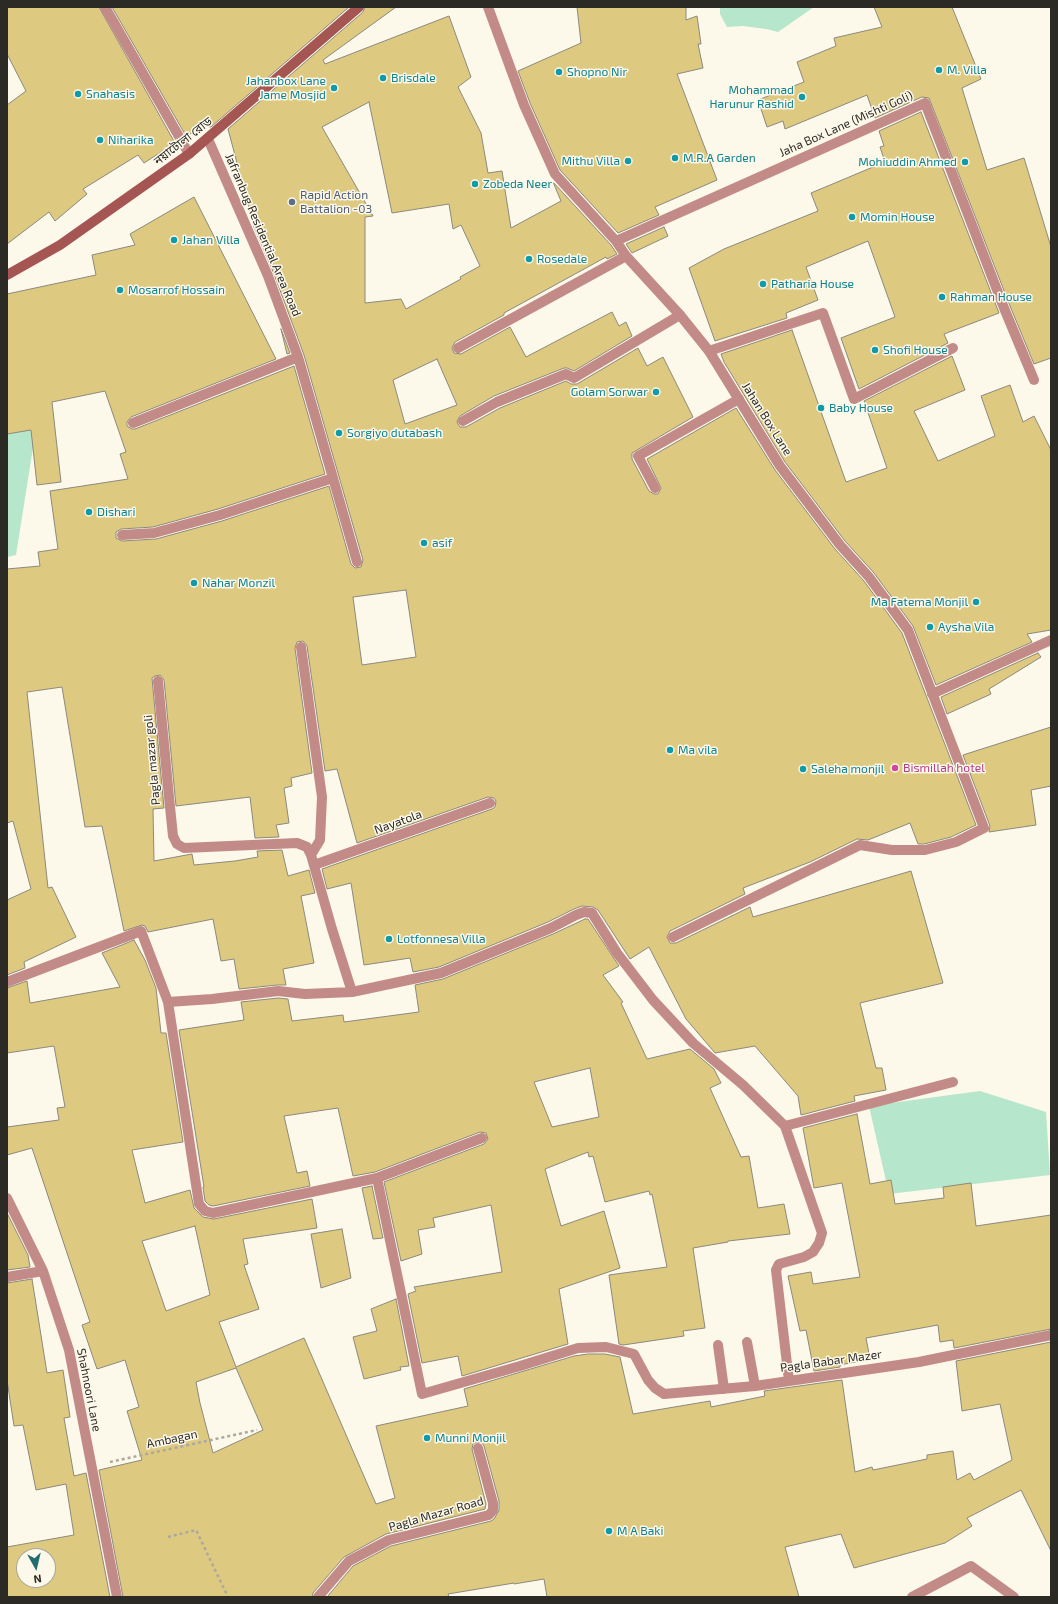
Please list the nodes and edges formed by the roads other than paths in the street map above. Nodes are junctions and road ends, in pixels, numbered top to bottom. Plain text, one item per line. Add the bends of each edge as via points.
1 (105, 7) edge
2 (359, 7) edge
3 (488, 7) edge
4 (208, 139) junction
5 (189, 154) junction
6 (616, 241) junction
7 (626, 256) junction
8 (7, 275) edge
9 (680, 315) junction
10 (458, 348) dead end
11 (953, 348) dead end
12 (709, 351) junction
13 (298, 357) junction
14 (1034, 380) dead end
15 (739, 399) junction
16 (463, 421) dead end
17 (133, 423) dead end
18 (332, 478) junction
19 (655, 488) dead end
20 (122, 536) dead end
21 (357, 562) dead end
22 (1051, 640) edge
23 (301, 647) dead end
24 (158, 681) dead end
25 (932, 694) junction
26 (490, 803) dead end
27 (311, 855) junction
28 (314, 865) junction
29 (673, 937) dead end
30 (7, 982) edge
31 (352, 992) junction
32 (168, 1002) junction
33 (953, 1082) dead end
34 (785, 1126) junction
35 (482, 1138) dead end
36 (377, 1178) junction
37 (7, 1198) edge
38 (43, 1271) junction
39 (7, 1277) edge
40 (1051, 1335) edge
41 (747, 1342) dead end
42 (718, 1345) dead end
43 (789, 1381) junction
44 (755, 1386) junction
45 (724, 1390) junction
46 (478, 1448) dead end
47 (117, 1597) edge
48 (318, 1597) edge
49 (912, 1597) edge
50 (1014, 1597) edge

1 - 5 street
2 - 4 street, নয়াটোলা রোড
3 - 6 street, Jahan Box Lane via 524,105 555,174
4 - 5 street, নয়াটোলা রোড
4 - 13 street, Jafranbug Residential Area Road via 268,276
5 - 8 street, নয়াটোলা রোড via 60,245
6 - 7 street, Jahan Box Lane
6 - 14 street, Jaha Box Lane (Mishti Goli) via 925,103
7 - 9 street, Jahan Box Lane
7 - 10 street
9 - 12 street, Jahan Box Lane
9 - 16 street via 574,378 566,374 497,402
11 - 12 street via 854,399 823,313
12 - 15 street, Jahan Box Lane
13 - 17 street
13 - 18 street, Jafranbug Residential Area Road
15 - 19 street via 638,456
15 - 25 street, Jahan Box Lane via 780,466 908,630
18 - 20 street via 176,528 154,534
18 - 21 street, Jafranbug Residential Area Road
22 - 25 street
23 - 27 street via 322,797 320,840
24 - 27 street, Pagla mazar goli via 173,836 177,844 184,848 297,843 307,847
25 - 29 street, Jahan Box Lane via 984,828 956,842 925,850 892,850 860,845
26 - 28 street, Nayatola
27 - 28 street
28 - 31 street
30 - 32 street via 141,930
31 - 32 street via 305,994 278,991
31 - 34 street via 441,973 551,928 576,914 592,913 617,953 653,1000 693,1043 743,1085
32 - 36 street via 199,1204 205,1211 213,1214
33 - 34 street
34 - 43 street via 822,1232 813,1252 779,1264 776,1270
35 - 36 street
36 - 45 street, Pagla Babar Mazer via 422,1394 578,1348 606,1347 634,1354 648,1380 664,1394
37 - 38 street, Shahnoori Lane
38 - 39 street
38 - 47 street, Shahnoori Lane via 69,1350
40 - 43 street, Pagla Babar Mazer via 919,1362
41 - 44 street
42 - 45 street
43 - 44 street, Pagla Babar Mazer
44 - 45 street, Pagla Babar Mazer
46 - 48 street, Pagla Mazar Road via 493,1503 493,1510 489,1515 389,1540 349,1561
49 - 50 street via 971,1566

